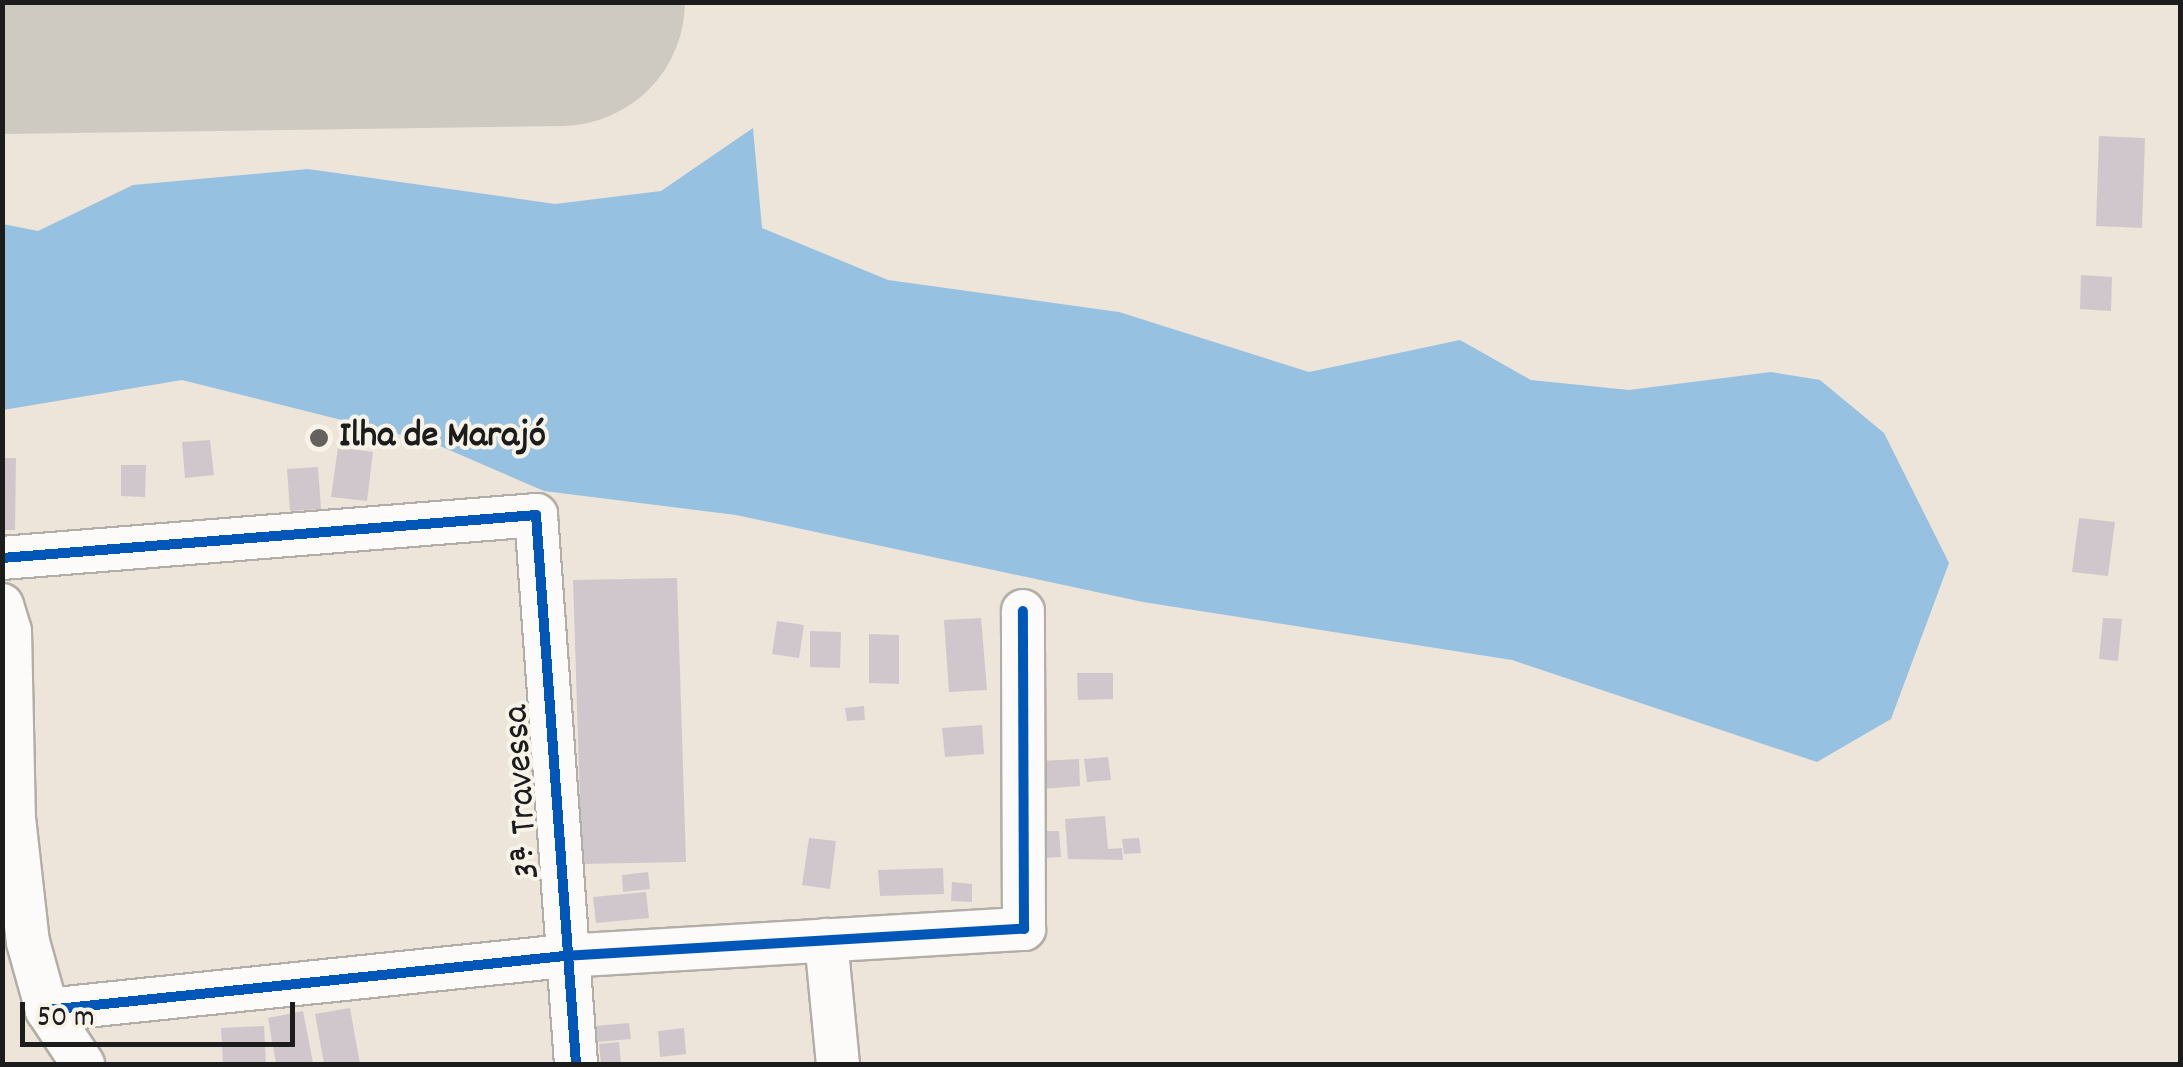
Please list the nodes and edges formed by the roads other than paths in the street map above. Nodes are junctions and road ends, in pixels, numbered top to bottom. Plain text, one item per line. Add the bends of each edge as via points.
1 (2, 558) edge
2 (2, 605) edge
3 (1023, 611) dead end
4 (8, 819) edge
5 (826, 940) junction
6 (564, 956) junction
7 (46, 1010) junction
8 (83, 1064) edge
9 (576, 1064) edge
10 (838, 1064) edge

1 - 6 street, 3ª Travessa via 536,515
2 - 4 street via 10,631
3 - 5 street via 1024,929
4 - 7 street
5 - 6 street
5 - 10 street
6 - 7 street
6 - 9 street, 3ª Travessa
7 - 8 street

